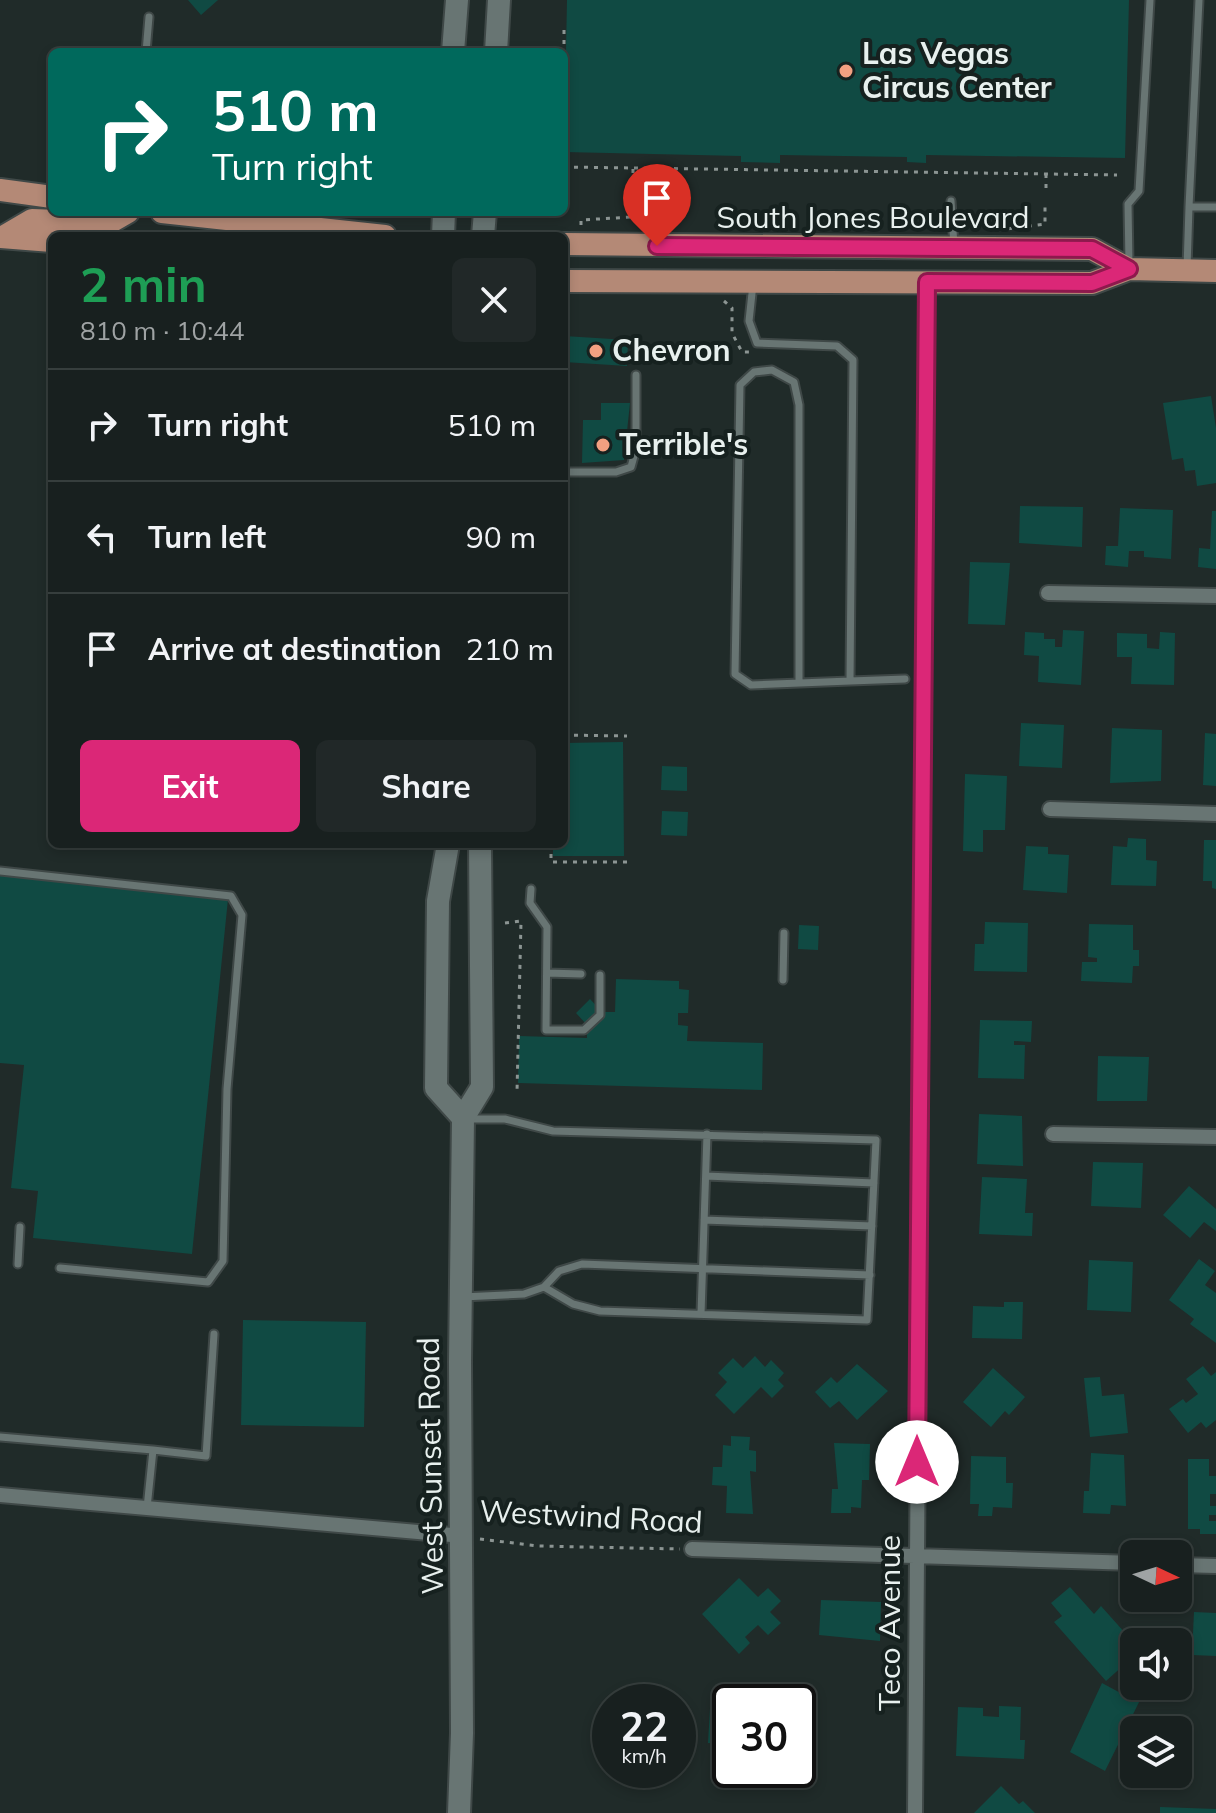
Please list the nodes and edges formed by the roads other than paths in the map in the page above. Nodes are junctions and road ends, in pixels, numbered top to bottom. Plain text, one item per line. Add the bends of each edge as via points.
1 (457, 0) edge
2 (499, 0) edge
3 (1150, 0) edge
4 (1199, 0) edge
5 (149, 17) dead end
6 (146, 48) edge
7 (453, 48) edge
8 (496, 48) edge
9 (0, 190) edge
10 (48, 196) edge
11 (951, 201) dead end
12 (1189, 207) junction
13 (1216, 207) edge
14 (121, 216) edge
15 (199, 216) edge
16 (348, 232) edge
17 (2, 237) edge
18 (48, 241) edge
19 (568, 244) edge
20 (954, 249) junction
21 (1129, 269) junction
22 (1187, 270) junction
23 (1216, 271) edge
24 (568, 281) edge
25 (753, 282) junction
26 (927, 282) junction
27 (636, 375) dead end
28 (568, 472) edge
29 (1048, 593) dead end
30 (1216, 596) edge
31 (905, 679) dead end
32 (850, 681) junction
33 (799, 683) junction
34 (1050, 809) dead end
35 (1216, 814) edge
36 (447, 848) edge
37 (480, 848) edge
38 (0, 871) edge
39 (531, 889) dead end
40 (784, 933) dead end
41 (547, 973) junction
42 (581, 974) dead end
43 (600, 975) dead end
44 (783, 980) dead end
45 (463, 1118) junction
46 (707, 1134) junction
47 (1053, 1134) dead end
48 (1216, 1137) edge
49 (706, 1176) junction
50 (874, 1183) junction
51 (704, 1220) junction
52 (872, 1226) junction
53 (20, 1227) dead end
54 (18, 1264) dead end
55 (60, 1268) dead end
56 (703, 1268) junction
57 (870, 1275) junction
58 (544, 1287) junction
59 (460, 1297) junction
60 (701, 1314) junction
61 (214, 1334) dead end
62 (0, 1437) edge
63 (153, 1450) junction
64 (0, 1495) edge
65 (147, 1508) junction
66 (463, 1536) junction
67 (692, 1549) road end
68 (916, 1556) junction
69 (1120, 1563) edge
70 (1192, 1565) edge
71 (1216, 1566) edge
72 (459, 1813) edge
73 (915, 1813) edge

1 - 7 main road
2 - 8 main road
3 - 21 lane via 1139,191 1128,204
4 - 12 lane
5 - 6 lane
9 - 10 main road
11 - 20 lane
12 - 13 lane
12 - 22 lane
14 - 17 main road via 109,223 32,220
15 - 16 main road
17 - 18 main road
19 - 20 main road, South Jones Boulevard
20 - 21 main road, South Jones Boulevard via 1092,249
21 - 22 main road, South Jones Boulevard
21 - 26 main road, South Jones Boulevard via 1092,283
22 - 23 main road, South Jones Boulevard
24 - 25 main road, South Jones Boulevard
25 - 26 main road, South Jones Boulevard
25 - 32 lane via 749,321 757,343 837,346 853,360
26 - 68 street, Teco Avenue
27 - 28 lane via 636,449 631,467
29 - 30 street
31 - 32 lane
32 - 33 lane
33 - 33 lane via 751,685 735,674 740,385 754,372 772,370 794,382 799,405
34 - 35 street
36 - 45 main road via 438,901 436,1088
37 - 45 main road, West Sunset Road via 482,1087
38 - 55 lane via 231,896 242,915 227,1089 223,1261 208,1282
39 - 41 lane via 530,903 547,927
40 - 44 lane
41 - 42 lane
41 - 43 lane via 546,1030 584,1030 600,1015
45 - 46 lane via 505,1119 553,1131
45 - 59 main road, West Sunset Road
46 - 49 lane
46 - 50 lane via 876,1140
47 - 48 street
49 - 50 lane
49 - 51 lane
50 - 52 lane
51 - 52 lane
51 - 56 lane
52 - 57 lane
53 - 54 lane
56 - 57 lane
56 - 58 lane via 582,1264 559,1271
56 - 60 lane
57 - 60 lane via 867,1320
58 - 59 lane via 524,1294
58 - 60 lane via 573,1304 600,1311
59 - 66 main road, West Sunset Road
61 - 63 lane via 206,1456
62 - 63 lane
63 - 65 lane
64 - 65 street, Westwind Road
65 - 66 street, Westwind Road
66 - 72 main road, West Sunset Road
67 - 68 street, Westwind Road
68 - 69 street, Westwind Road
68 - 73 street, Teco Avenue
70 - 71 street

